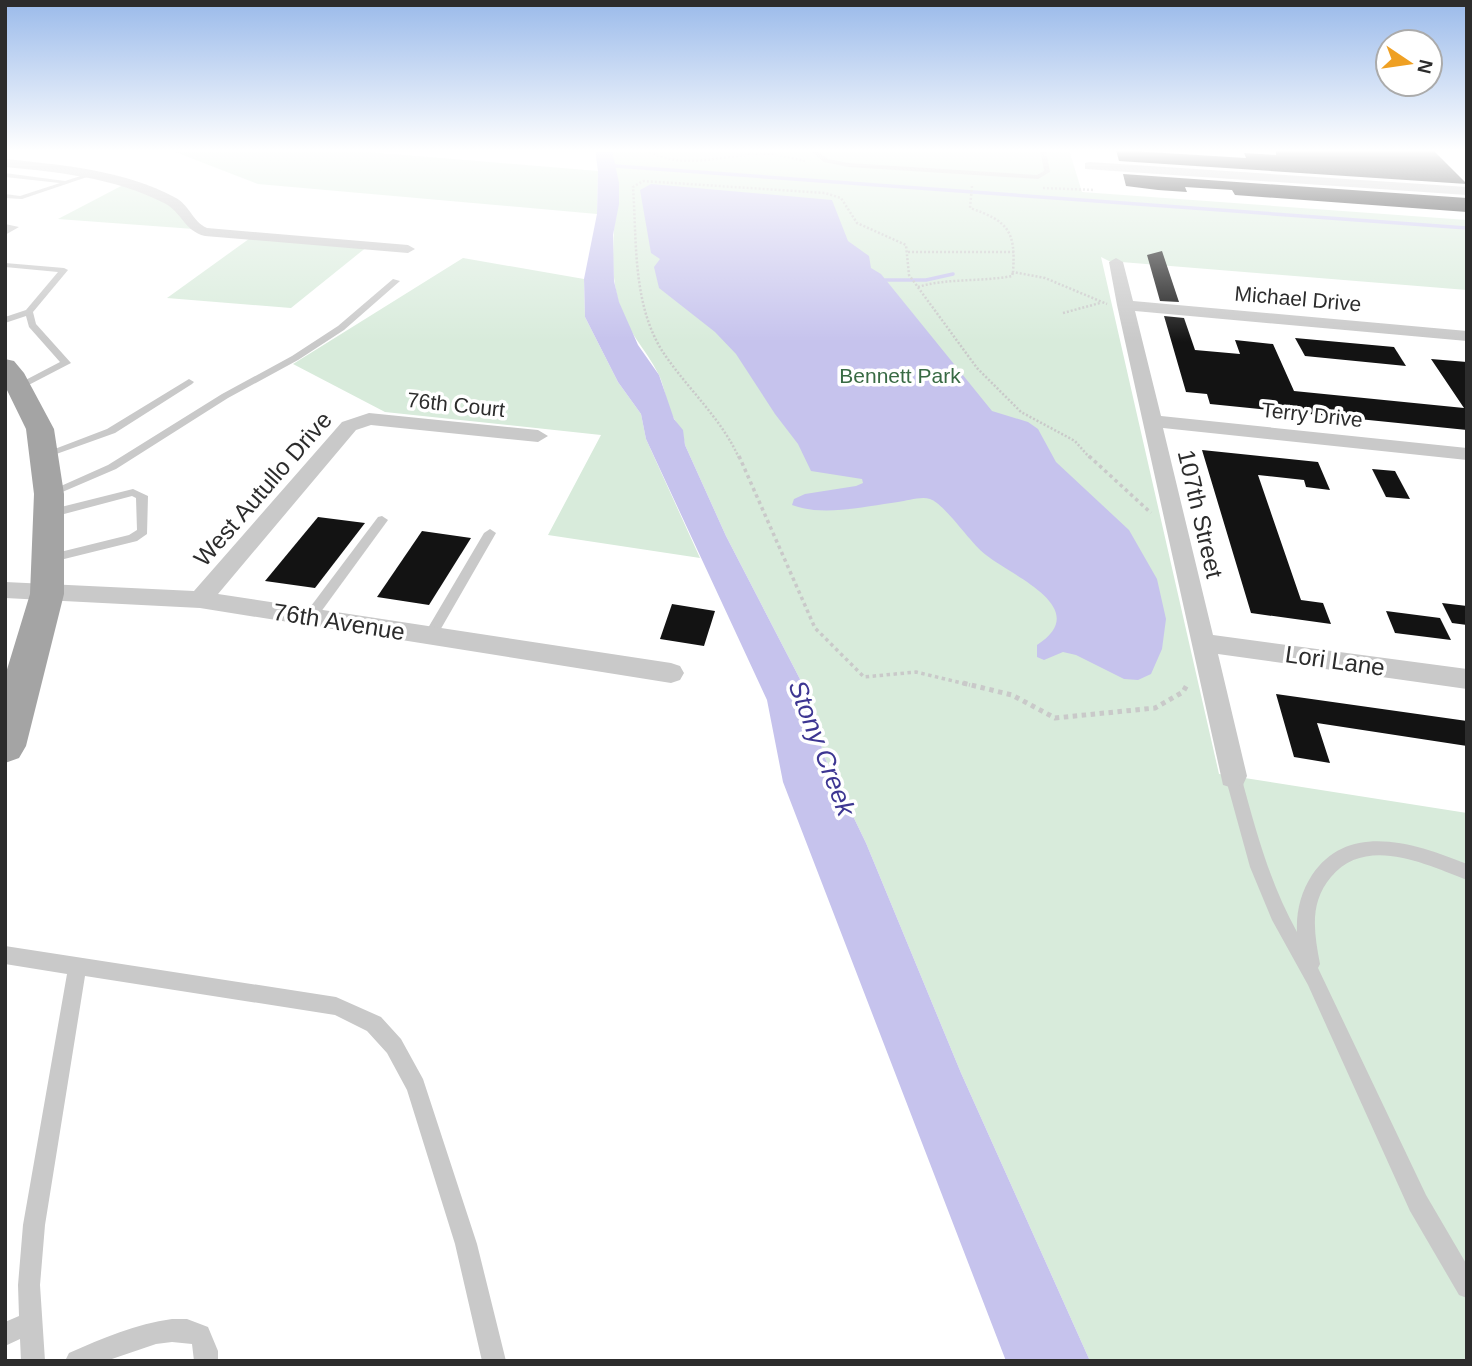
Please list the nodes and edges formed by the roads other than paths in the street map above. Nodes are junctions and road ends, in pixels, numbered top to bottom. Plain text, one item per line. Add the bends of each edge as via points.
1 (183, 214) edge
2 (5, 226) edge
3 (5, 233) edge
4 (408, 249) dead end
5 (1116, 262) dead end
6 (5, 265) edge
7 (396, 281) dead end
8 (1125, 305) junction
9 (29, 312) junction
10 (5, 320) edge
11 (1467, 336) edge
12 (189, 382) dead end
13 (15, 385) edge
14 (369, 419) joint
15 (1152, 421) junction
16 (538, 436) dead end
17 (1467, 454) edge
18 (44, 455) junction
19 (49, 504) junction
20 (382, 520) dead end
21 (491, 533) dead end
22 (48, 577) junction
23 (5, 590) edge
24 (200, 600) junction
25 (310, 617) junction
26 (430, 636) junction
27 (1204, 649) junction
28 (671, 673) dead end
29 (1467, 679) edge
30 (8, 730) edge
31 (1233, 776) joint
32 (1467, 872) edge
33 (5, 955) edge
34 (78, 965) junction
35 (1314, 979) junction
36 (1467, 1287) edge
37 (32, 1322) junction
38 (5, 1334) edge
39 (33, 1361) edge
40 (77, 1361) edge
41 (206, 1361) edge
42 (494, 1361) edge

1 - 4 street via 189,226 205,232
2 - 3 lane via 15,228
5 - 8 street, 107th Street
6 - 9 lane via 64,270
7 - 19 lane via 341,328 295,358
8 - 11 street, Michael Drive
8 - 15 street, 107th Street
9 - 10 lane
9 - 13 lane via 32,325 66,363
12 - 18 lane via 111,431
13 - 18 main road via 40,429
14 - 16 street, 76th Court
14 - 24 street, West Autullo Drive via 349,426
15 - 17 street, Terry Drive
15 - 27 street, 107th Street
18 - 19 main road
19 - 22 main road
19 - 22 lane via 133,492 142,496 143,531
20 - 25 lane
21 - 26 lane
22 - 23 street, 76th Avenue
22 - 24 street, 76th Avenue
22 - 30 main road
24 - 25 street, 76th Avenue
25 - 26 street, 76th Avenue
26 - 28 street, 76th Avenue
27 - 29 street, Lori Lane
27 - 31 street, 107th Street
31 - 35 lane via 1258,866
32 - 35 lane via 1393,850 1365,848 1346,853 1328,867 1306,909
33 - 34 lane
34 - 37 lane via 34,1225 29,1285
34 - 42 lane via 336,1006 374,1024 394,1046 416,1086 466,1244
35 - 36 lane via 1418,1203
37 - 38 lane
37 - 39 lane
40 - 41 lane via 177,1329 200,1335

